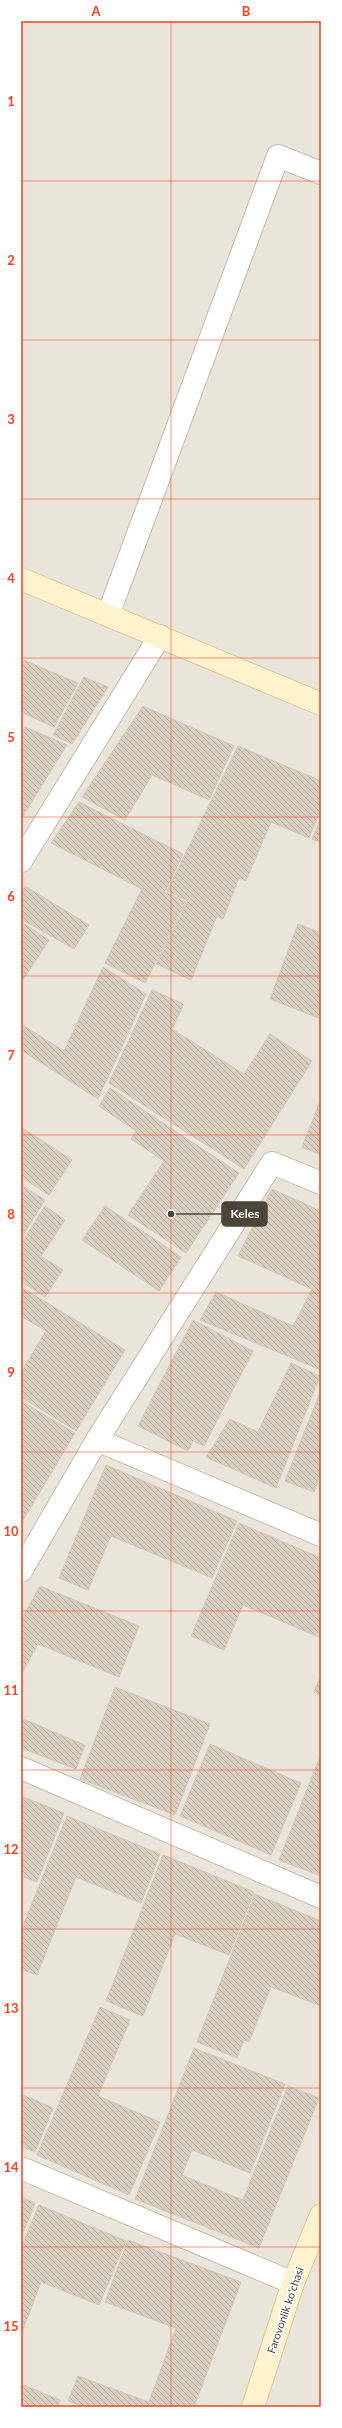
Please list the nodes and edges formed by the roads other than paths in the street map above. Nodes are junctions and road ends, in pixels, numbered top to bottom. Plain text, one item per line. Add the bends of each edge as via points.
1 (321, 173) edge
2 (21, 579) edge
3 (108, 615) junction
4 (160, 636) junction
5 (321, 704) edge
6 (21, 861) edge
7 (321, 1183) edge
8 (97, 1440) junction
9 (321, 1535) edge
10 (21, 1571) edge
11 (21, 1768) edge
12 (321, 1897) edge
13 (21, 2168) edge
14 (321, 2215) edge
15 (293, 2283) junction
16 (253, 2407) edge

1 - 3 street via 278,156
2 - 3 street
3 - 4 street
4 - 5 street
4 - 6 street
7 - 8 street via 272,1163
8 - 9 street
8 - 10 street
11 - 12 street
13 - 15 street
14 - 15 street, Farovonlik koʻchasi
15 - 16 street, Farovonlik koʻchasi

